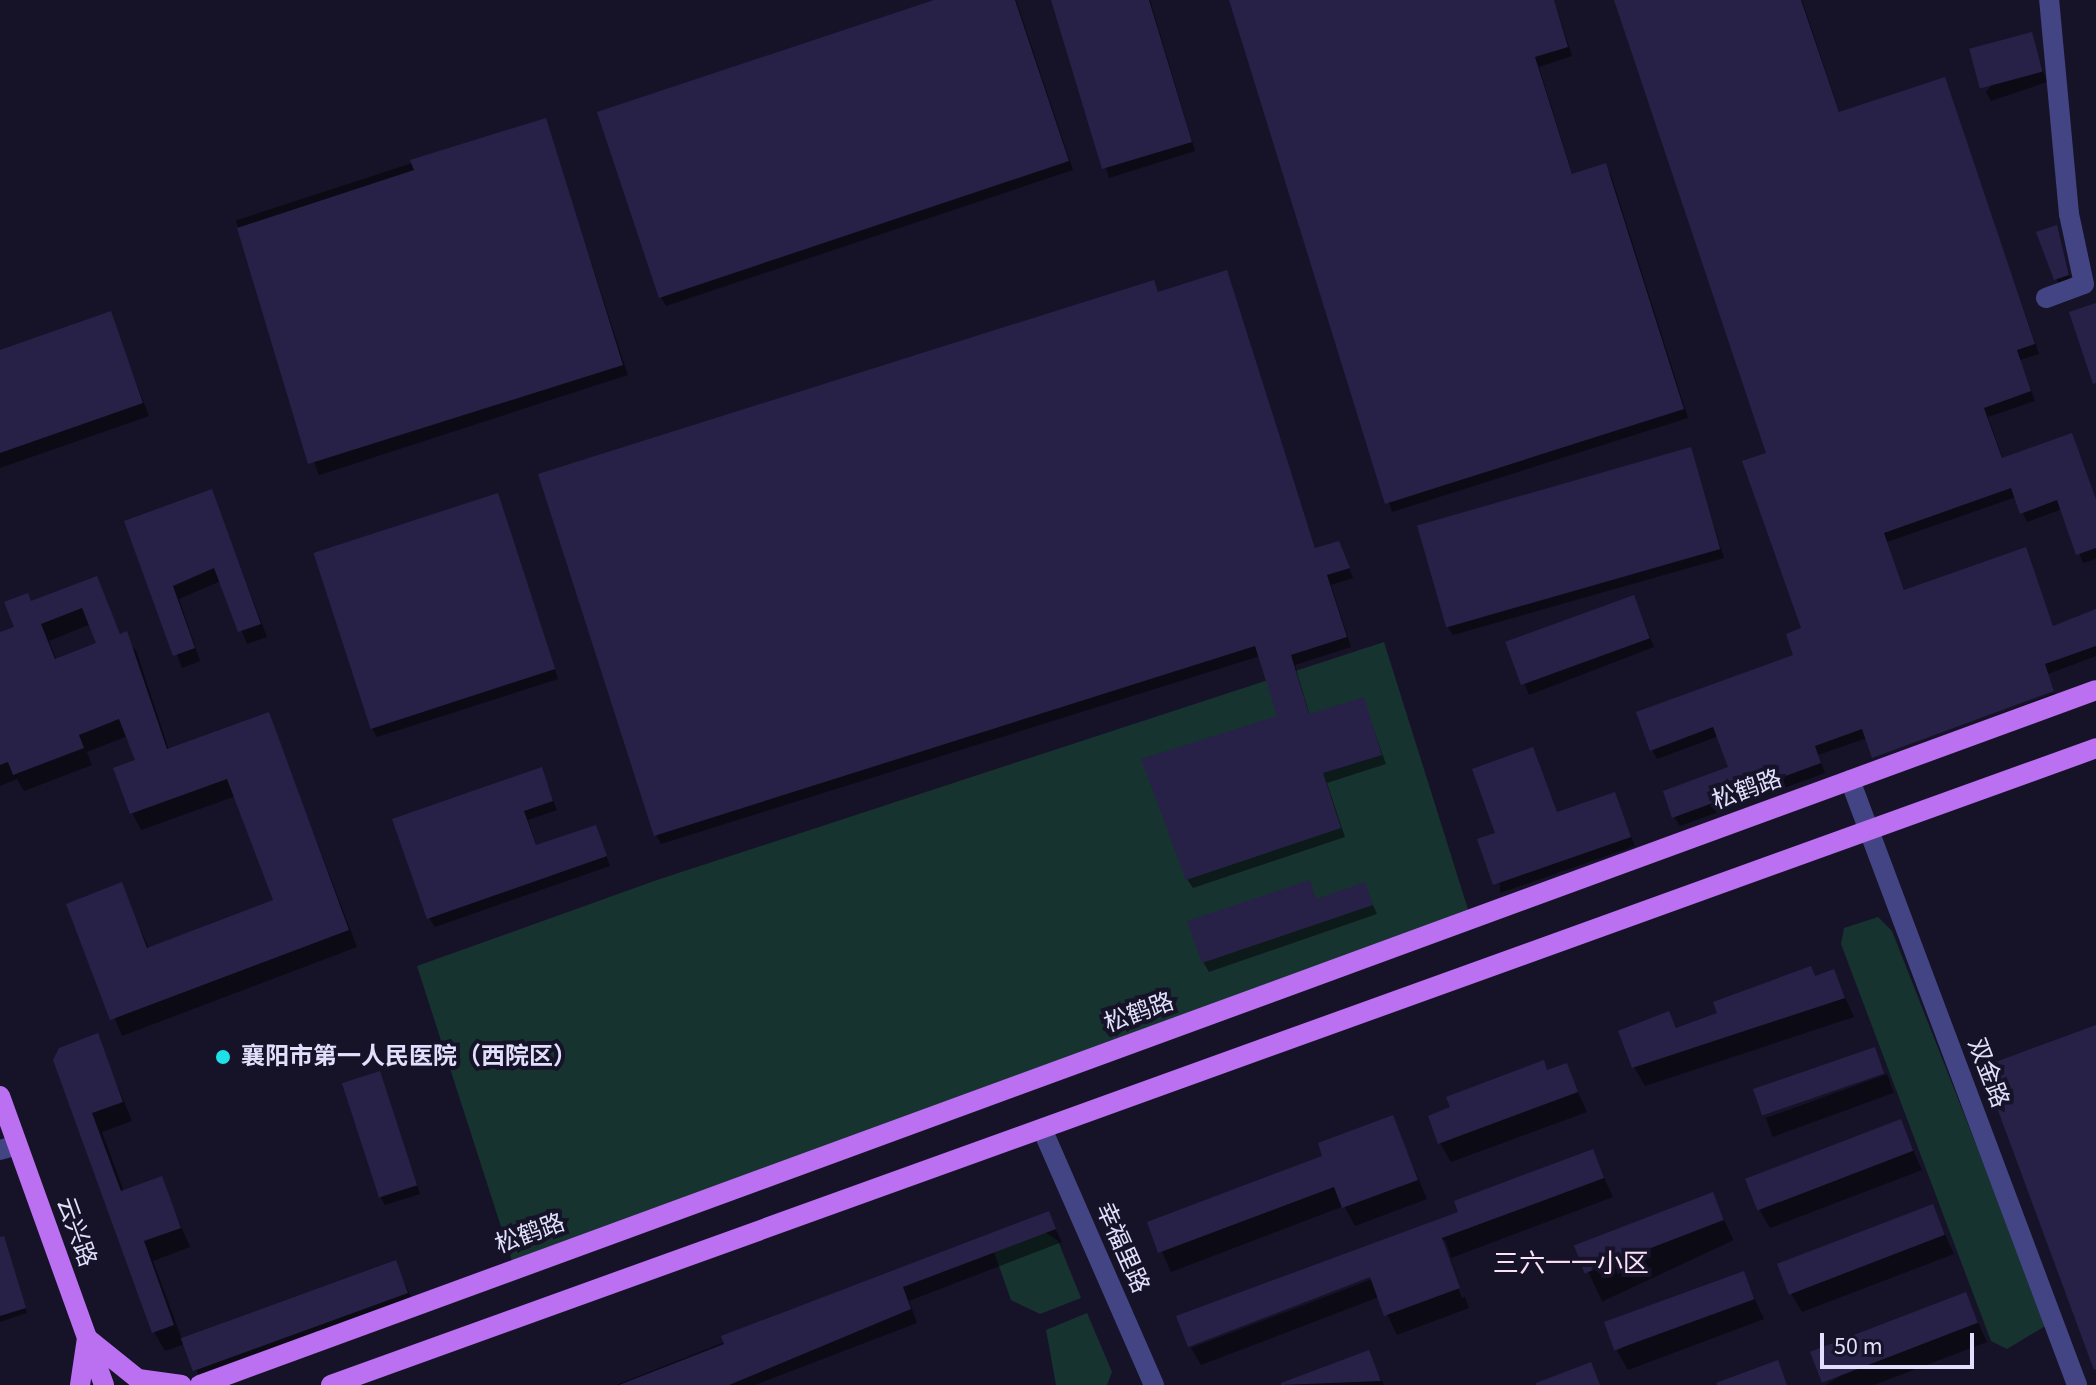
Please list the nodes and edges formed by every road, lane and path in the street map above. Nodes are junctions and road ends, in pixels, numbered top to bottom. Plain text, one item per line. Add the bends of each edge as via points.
1 (2049, 0) edge
2 (2046, 298) dead end
3 (2096, 690) edge
4 (2096, 748) edge
5 (1850, 780) junction
6 (1869, 831) junction
7 (0, 1096) edge
8 (1043, 1131) junction
9 (9, 1148) edge
10 (87, 1338) junction
11 (80, 1385) edge
12 (104, 1385) edge
13 (182, 1385) edge
14 (200, 1385) edge
15 (331, 1385) edge
16 (1154, 1385) edge
17 (2077, 1385) edge

1 - 2 street via 2069,214 2084,284
3 - 5 main road, 松鹤路
4 - 6 main road
5 - 6 street, 双金路
5 - 14 main road, 松鹤路
6 - 8 main road
6 - 17 street, 双金路
7 - 9 main road, 云兴路
8 - 15 main road
8 - 16 street, 幸福里路
9 - 10 main road, 云兴路
10 - 11 main road
10 - 12 main road, 云兴路
10 - 13 main road via 138,1379

